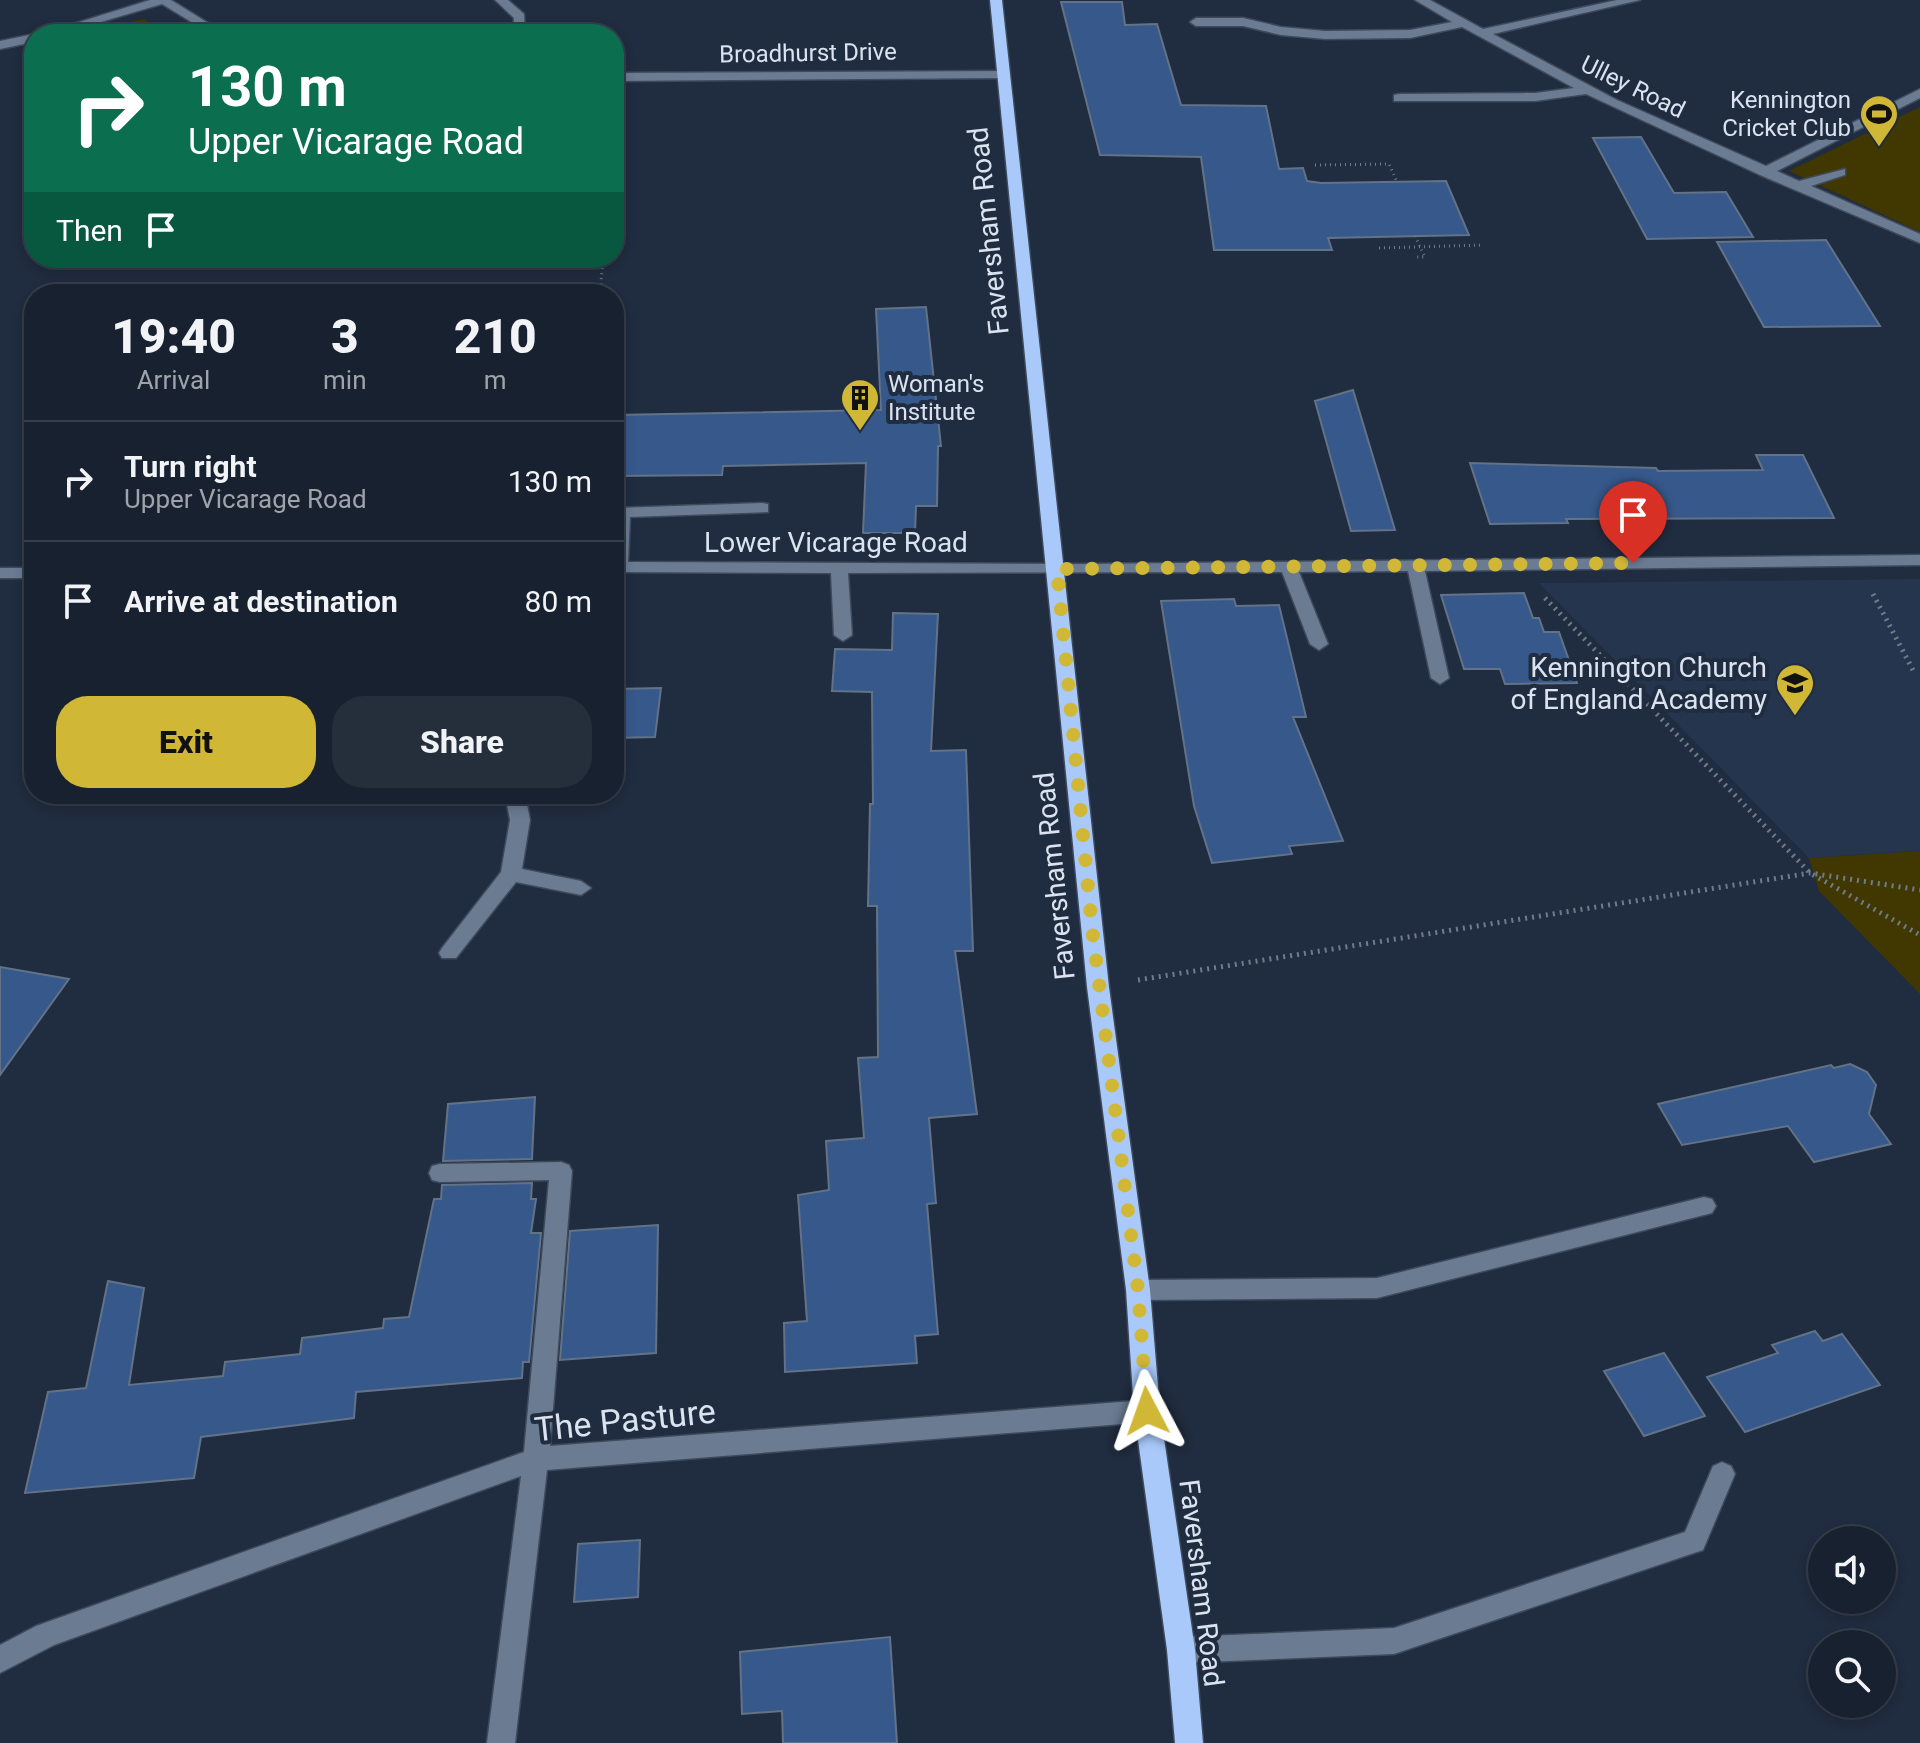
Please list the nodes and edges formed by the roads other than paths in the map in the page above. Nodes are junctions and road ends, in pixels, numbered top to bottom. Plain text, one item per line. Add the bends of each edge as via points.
1 (163, 0) edge
2 (501, 0) edge
3 (996, 0) edge
4 (1421, 0) edge
5 (1634, 0) edge
6 (1196, 22) dead end
7 (1462, 23) junction
8 (81, 24) edge
9 (203, 24) edge
10 (520, 24) edge
11 (1480, 33) junction
12 (24, 40) edge
13 (0, 45) edge
14 (1003, 74) junction
15 (624, 77) edge
16 (1587, 90) junction
17 (1920, 93) edge
18 (1399, 98) dead end
19 (1765, 172) junction
20 (1840, 172) dead end
21 (1797, 186) junction
22 (1920, 239) edge
23 (762, 508) dead end
24 (624, 512) edge
25 (1920, 560) edge
26 (1415, 564) junction
27 (1288, 566) junction
28 (624, 567) edge
29 (839, 568) junction
30 (1057, 569) junction
31 (0, 573) edge
32 (24, 573) edge
33 (843, 635) dead end
34 (1319, 644) dead end
35 (1440, 678) dead end
36 (517, 804) edge
37 (511, 874) junction
38 (581, 888) dead end
39 (449, 953) dead end
40 (440, 1173) dead end
41 (1704, 1206) dead end
42 (1138, 1290) junction
43 (1147, 1411) junction
44 (536, 1459) junction
45 (1722, 1474) dead end
46 (1181, 1650) junction
47 (0, 1660) edge
48 (501, 1743) edge
49 (1189, 1743) edge

1 - 8 street
1 - 9 street
2 - 10 street via 520,17
3 - 14 main road, Faversham Road
4 - 7 street, Ulley Road
5 - 11 street
6 - 7 street via 1243,22 1325,35 1410,34
7 - 11 street, Ulley Road
11 - 16 street, Ulley Road
12 - 13 street
14 - 15 street, Broadhurst Drive
14 - 30 main road, Faversham Road
16 - 18 street via 1535,97
16 - 19 street, Ulley Road
17 - 19 street
19 - 21 street, Ulley Road
20 - 21 street
21 - 22 street, Ulley Road
23 - 24 street
25 - 26 street, Lower Vicarage Road
26 - 27 street, Lower Vicarage Road
26 - 35 street
27 - 30 street, Lower Vicarage Road
27 - 34 street
28 - 29 street, Lower Vicarage Road
29 - 30 street, Lower Vicarage Road
29 - 33 street
30 - 42 main road, Faversham Road via 1098,987
31 - 32 street
36 - 37 street via 520,820
37 - 38 street
37 - 39 street
40 - 44 street via 561,1171
41 - 42 street via 1377,1288
42 - 43 main road, Faversham Road
43 - 44 street, The Pasture
43 - 46 main road, Faversham Road
44 - 47 street, The Pasture via 46,1635
44 - 48 street
45 - 46 street via 1694,1541 1394,1641
46 - 49 main road, Faversham Road

